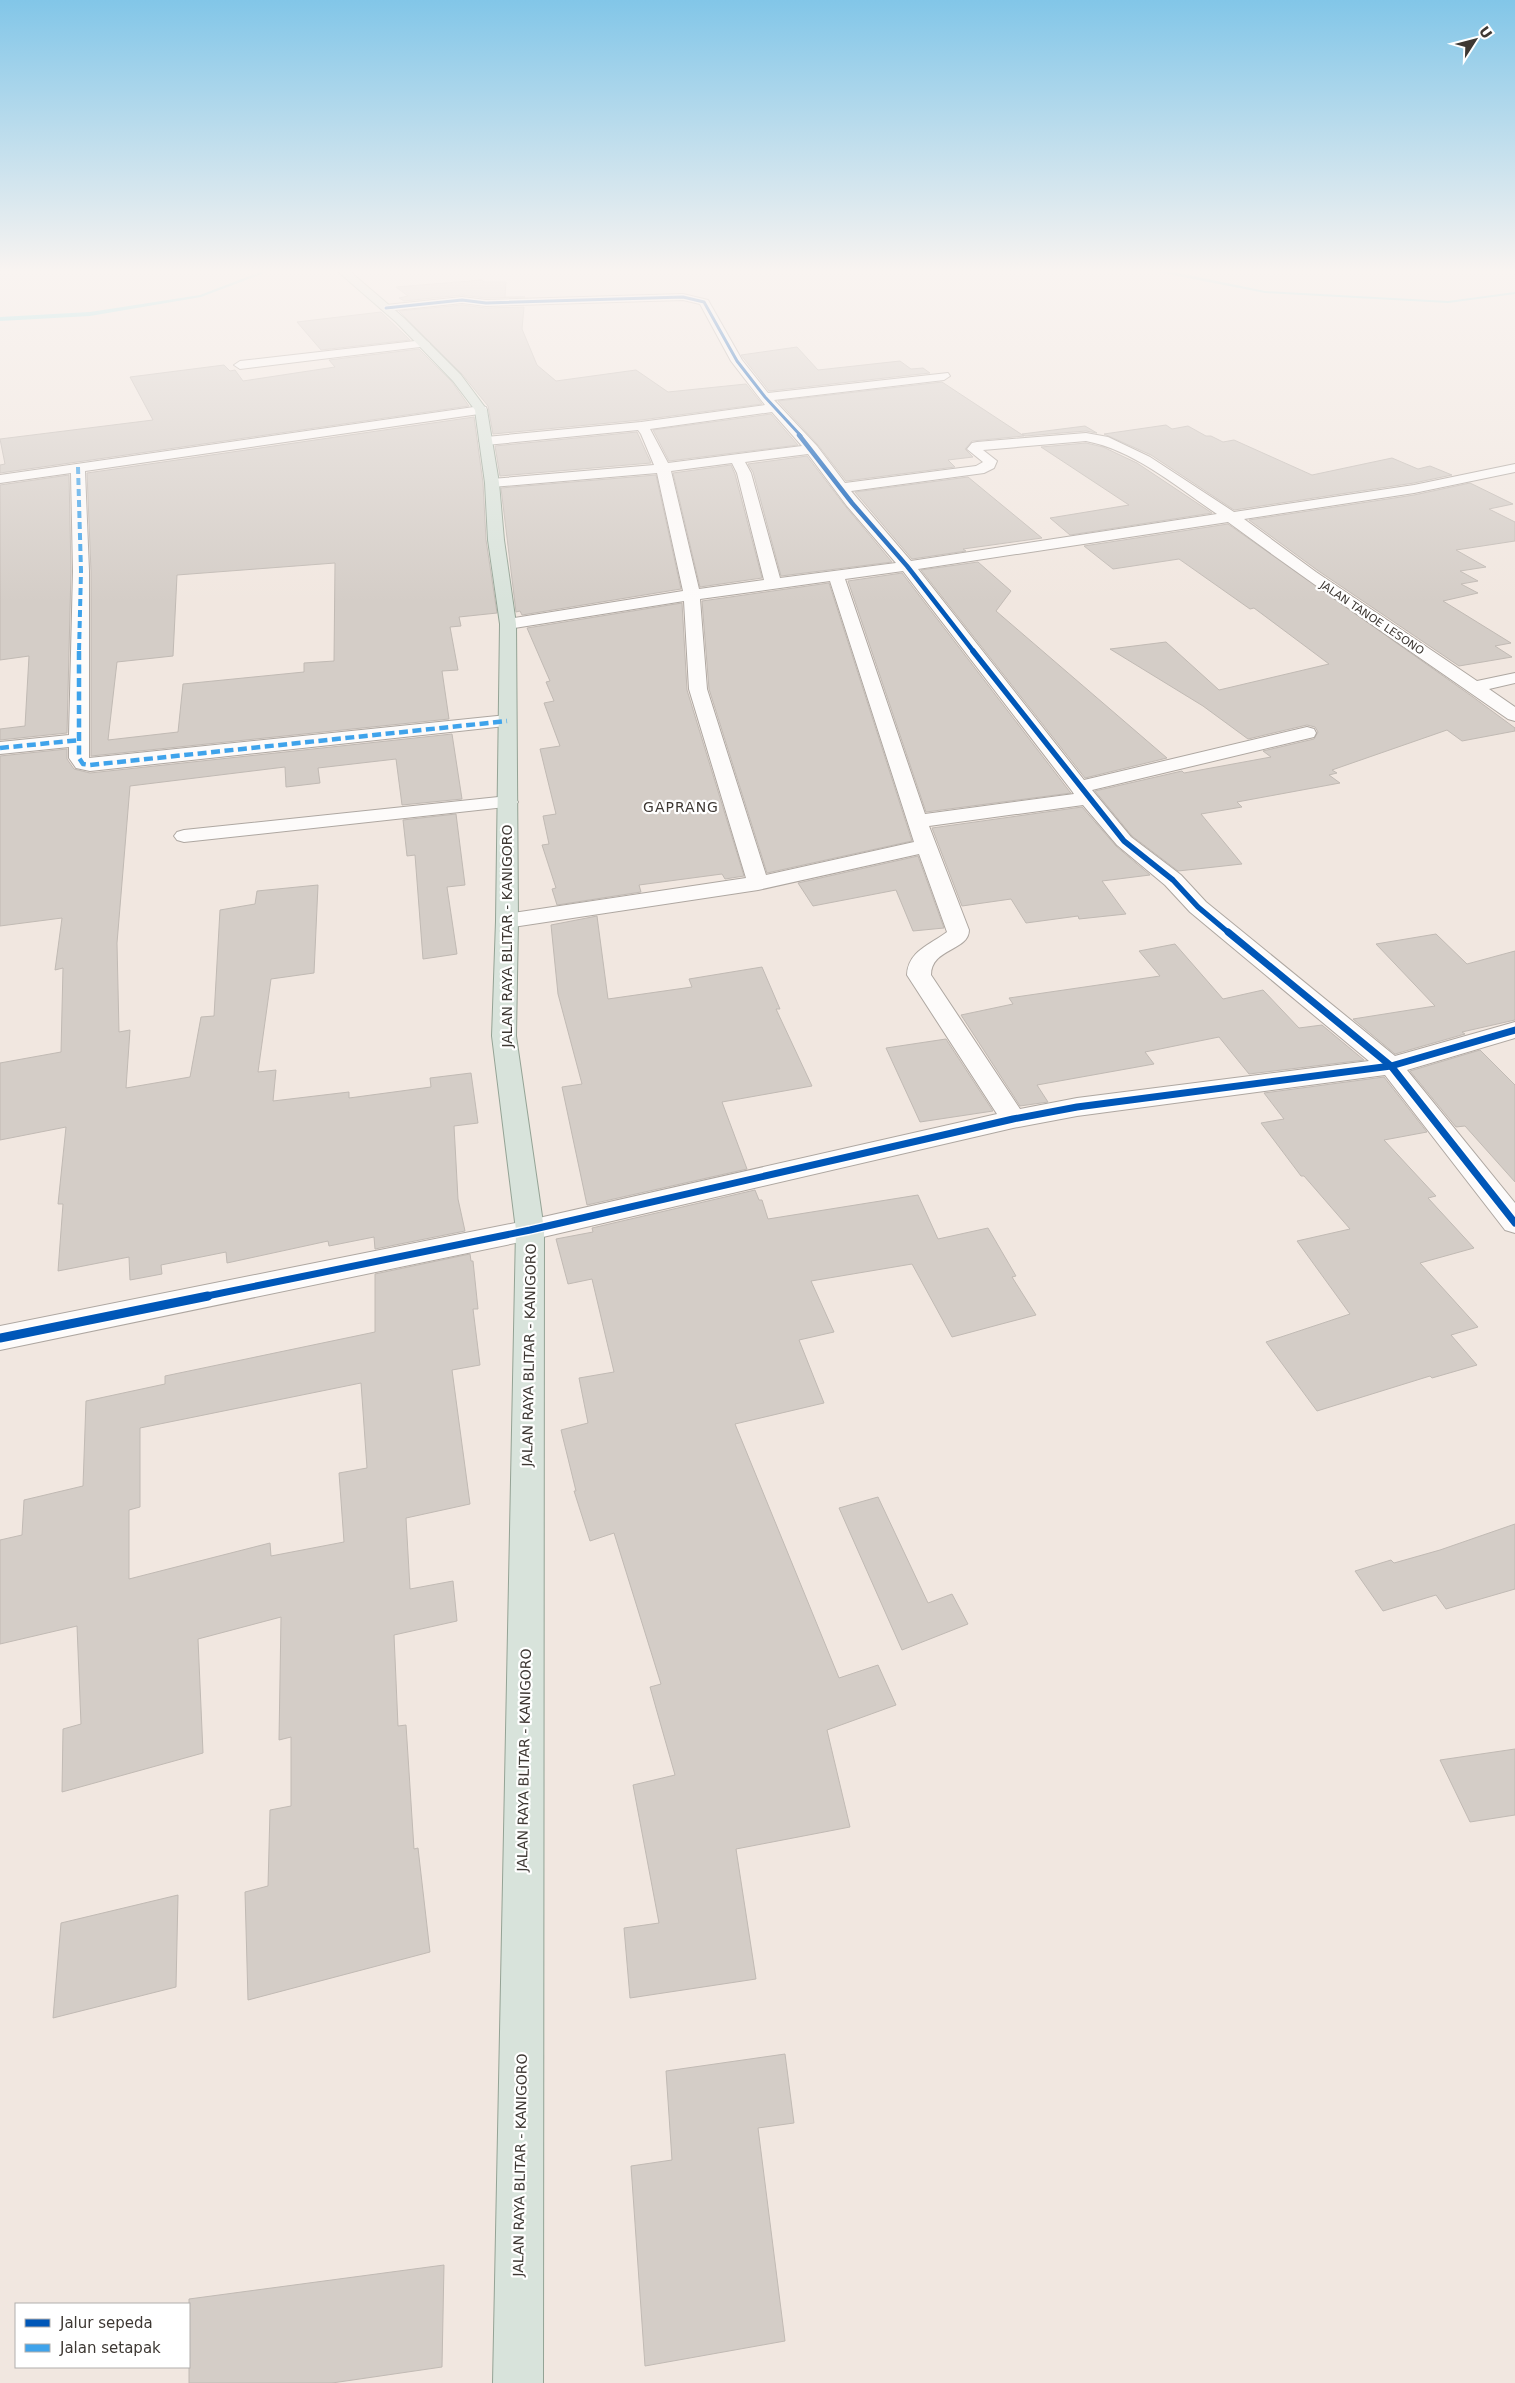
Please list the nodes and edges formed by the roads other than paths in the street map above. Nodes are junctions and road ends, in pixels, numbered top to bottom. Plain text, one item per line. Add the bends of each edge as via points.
1 (459, 380) edge
2 (752, 380) edge
3 (916, 380) edge
4 (769, 402) junction
5 (481, 410) junction
6 (342, 417) dead end
7 (641, 426) junction
8 (351, 428) junction
9 (486, 441) junction
10 (812, 449) junction
11 (736, 459) junction
12 (78, 467) junction
13 (663, 468) junction
14 (1515, 468) edge
15 (0, 479) edge
16 (492, 483) junction
17 (842, 488) junction
18 (1230, 516) junction
19 (907, 566) junction
20 (836, 574) junction
21 (773, 584) junction
22 (692, 595) junction
23 (508, 624) junction
24 (1515, 678) edge
25 (1472, 687) junction
26 (1515, 715) edge
27 (507, 721) junction
28 (1306, 733) dead end
29 (80, 740) junction
30 (0, 748) edge
31 (1084, 792) junction
32 (508, 802) junction
33 (917, 820) junction
34 (184, 836) dead end
35 (926, 846) junction
36 (758, 883) junction
37 (507, 921) junction
38 (1515, 1030) edge
39 (1391, 1066) junction
40 (1013, 1119) junction
41 (1515, 1222) edge
42 (530, 1230) junction
43 (0, 1338) edge
44 (518, 2383) edge

1 - 5 main road, JALAN RAYA BLITAR - KANIGORO
2 - 4 street
3 - 4 street
4 - 7 street
4 - 10 street
5 - 8 street
5 - 9 main road, JALAN RAYA BLITAR - KANIGORO
6 - 8 street
7 - 9 street
7 - 13 street
8 - 12 street
9 - 16 main road, JALAN RAYA BLITAR - KANIGORO
10 - 11 street
10 - 17 street
11 - 13 street
11 - 21 street via 744,473
12 - 15 street
12 - 29 street
13 - 16 street
13 - 22 street
14 - 18 street via 1414,488
16 - 23 main road, JALAN RAYA BLITAR - KANIGORO
17 - 18 street, JALAN TANOE LESONO via 978,470 989,465 990,461 974,449 976,446 1086,437 1103,440 1145,460
17 - 19 street
18 - 19 street
18 - 25 street, JALAN TANOE LESONO
19 - 20 street
19 - 31 street
20 - 21 street
20 - 33 street
21 - 22 street
22 - 23 street
22 - 36 street via 698,689
23 - 27 main road, JALAN RAYA BLITAR - KANIGORO
24 - 25 street
25 - 26 street, JALAN TANOE LESONO
27 - 29 street via 90,765 80,761
27 - 32 main road, JALAN RAYA BLITAR - KANIGORO
28 - 31 street
29 - 30 street
31 - 33 street
31 - 39 street via 1124,841 1172,880 1198,907
32 - 34 street
32 - 37 main road, JALAN RAYA BLITAR - KANIGORO
33 - 35 street
35 - 36 street
35 - 40 street via 958,934 921,959 919,975
36 - 37 street
37 - 42 main road, JALAN RAYA BLITAR - KANIGORO via 504,1036
38 - 39 street
39 - 40 street via 1077,1107
39 - 41 street
40 - 42 street
42 - 43 street
42 - 44 main road, JALAN RAYA BLITAR - KANIGORO

